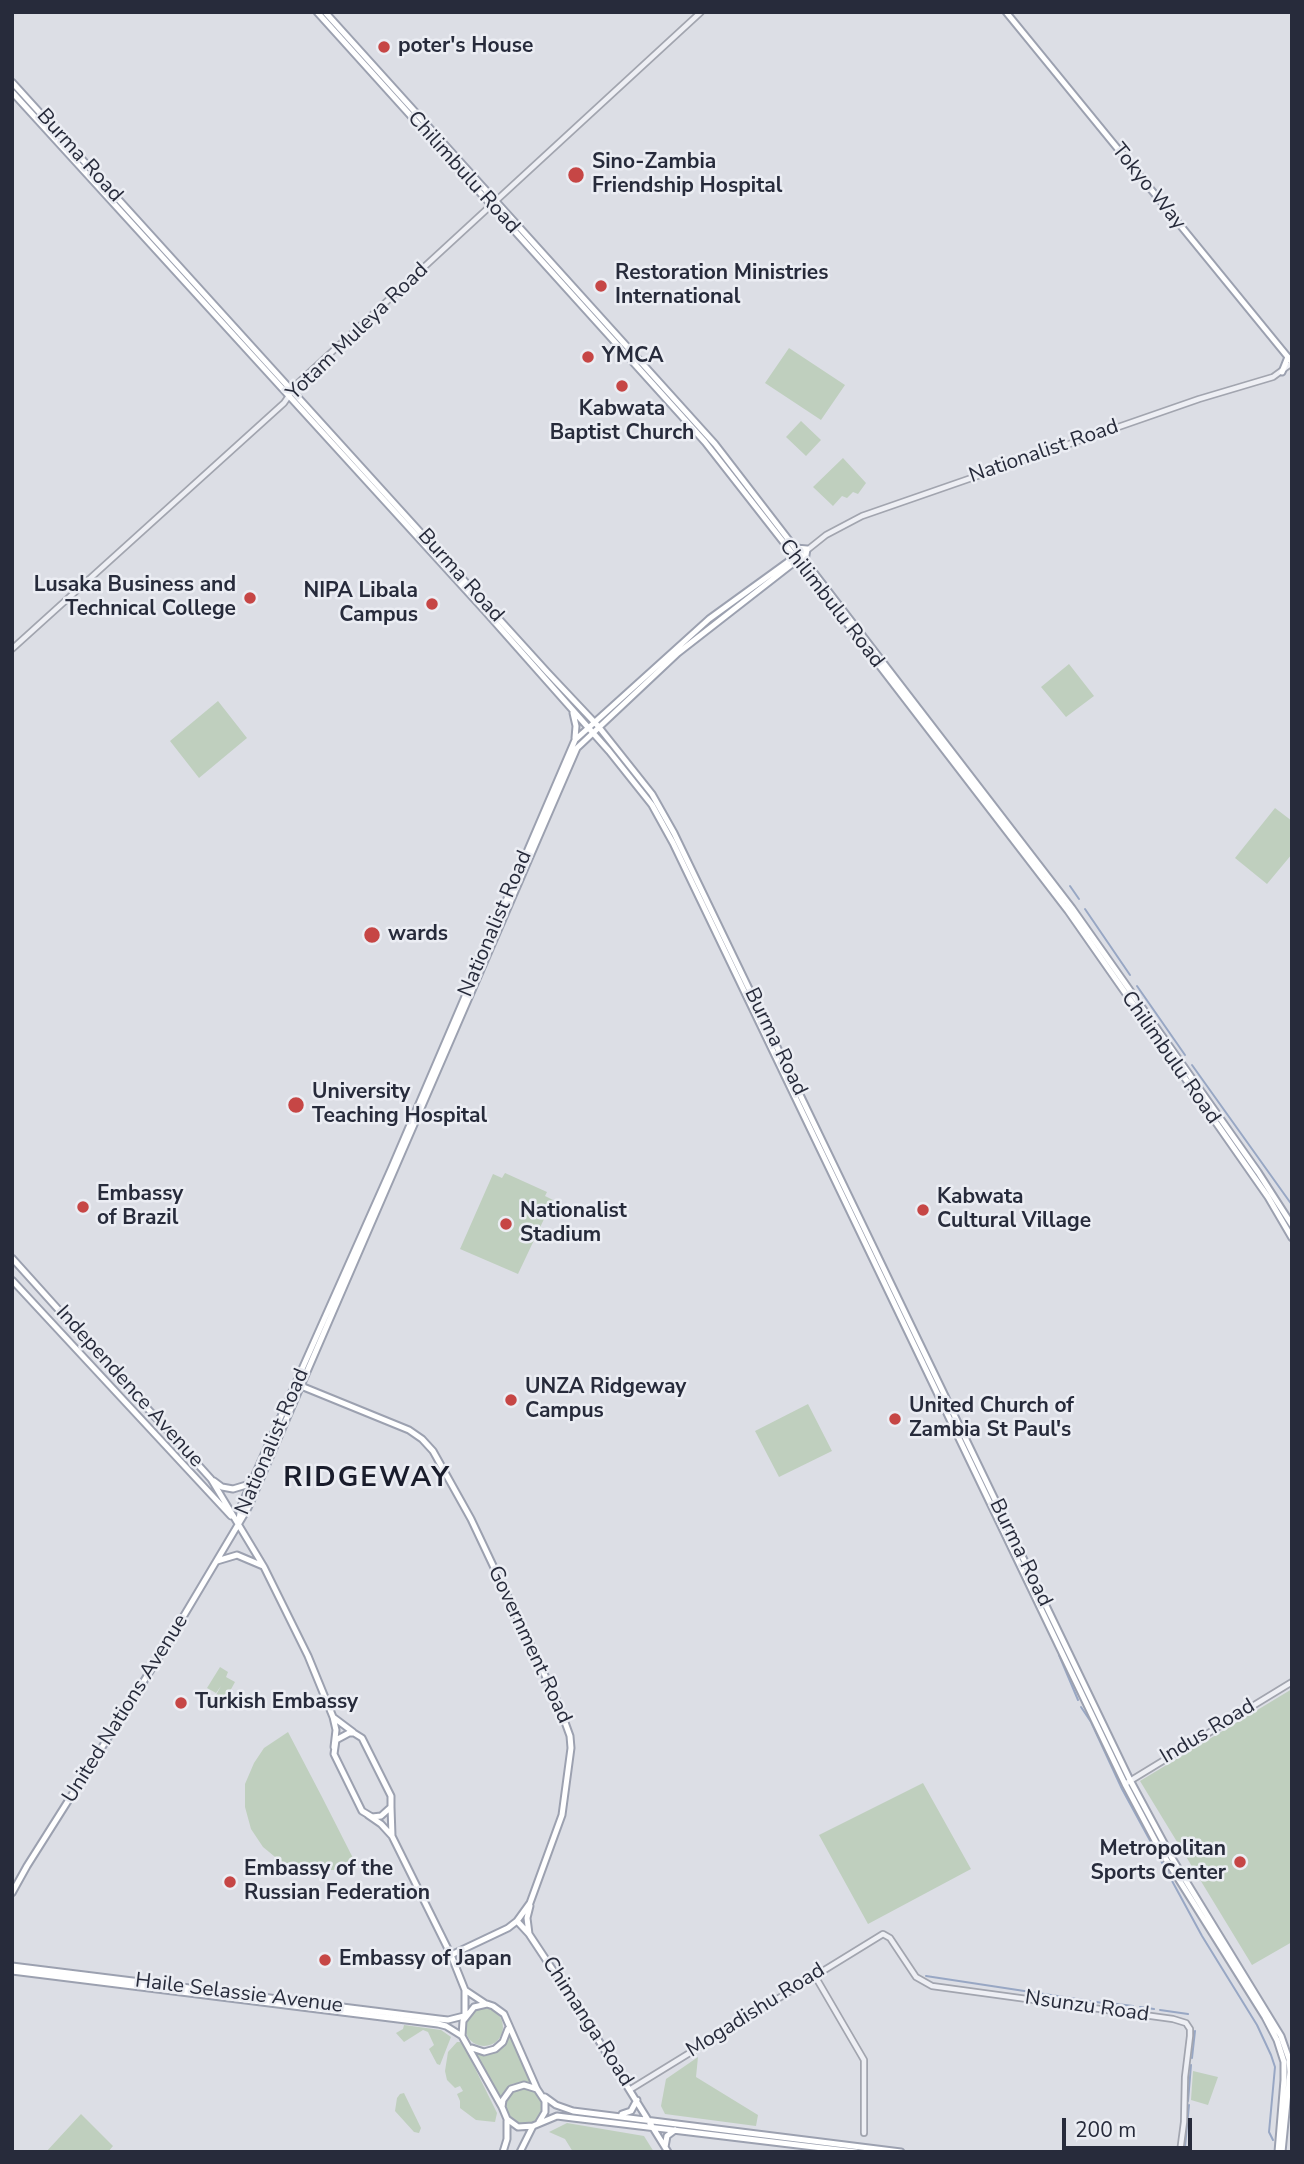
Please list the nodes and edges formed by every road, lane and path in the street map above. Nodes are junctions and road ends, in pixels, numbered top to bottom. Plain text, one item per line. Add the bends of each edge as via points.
1 (317, 12) edge
2 (325, 12) edge
3 (701, 12) edge
4 (1006, 12) edge
5 (12, 82) edge
6 (12, 92) edge
7 (494, 203) junction
8 (1289, 357) edge
9 (1282, 372) junction
10 (1292, 372) edge
11 (290, 395) junction
12 (796, 548) junction
13 (807, 549) junction
14 (788, 550) junction
15 (799, 560) junction
16 (784, 566) junction
17 (12, 649) edge
18 (570, 709) junction
19 (583, 709) junction
20 (607, 714) junction
21 (596, 724) junction
22 (590, 730) junction
23 (606, 735) junction
24 (575, 745) junction
25 (604, 745) junction
26 (1292, 1225) edge
27 (1292, 1238) edge
28 (12, 1258) edge
29 (12, 1280) edge
30 (111, 1367) junction
31 (101, 1378) junction
32 (299, 1386) junction
33 (211, 1479) junction
34 (253, 1483) junction
35 (238, 1523) junction
36 (217, 1561) junction
37 (264, 1567) junction
38 (1292, 1682) edge
39 (333, 1717) junction
40 (356, 1734) junction
41 (334, 1747) junction
42 (1127, 1782) junction
43 (390, 1807) junction
44 (368, 1815) junction
45 (392, 1836) junction
46 (12, 1893) edge
47 (530, 1903) junction
48 (517, 1921) junction
49 (529, 1934) junction
50 (883, 1934) joint
51 (451, 1955) junction
52 (12, 1968) edge
53 (815, 1976) junction
54 (465, 1990) junction
55 (487, 2004) junction
56 (465, 2016) junction
57 (508, 2026) junction
58 (462, 2036) junction
59 (469, 2046) junction
60 (537, 2090) junction
61 (631, 2090) junction
62 (542, 2095) junction
63 (637, 2100) junction
64 (502, 2107) junction
65 (616, 2116) junction
66 (506, 2119) junction
67 (650, 2123) junction
68 (536, 2124) junction
69 (678, 2129) junction
70 (864, 2133) dead end
71 (666, 2149) edge
72 (503, 2152) edge
73 (520, 2152) edge
74 (856, 2152) edge
75 (901, 2152) edge
76 (1180, 2152) edge
77 (1280, 2152) edge

1 - 7 main road, Chilimbulu Road
2 - 7 main road, Chilimbulu Road
3 - 7 street, Yotam Muleya Road
4 - 8 main road, Tokyo Way
5 - 11 main road, Burma Road
6 - 11 main road, Burma Road
7 - 11 street, Yotam Muleya Road
7 - 12 main road, Chilimbulu Road via 715,444
7 - 14 main road, Chilimbulu Road via 705,442
8 - 9 main road
9 - 10 main road
9 - 13 street, Nationalist Road via 862,516
11 - 17 street, Yotam Muleya Road
11 - 18 main road, Burma Road
11 - 19 main road, Burma Road
12 - 13 main road
12 - 15 main road, Chilimbulu Road
13 - 15 main road
14 - 15 main road, Chilimbulu Road
14 - 16 main road
15 - 16 main road, Nationalist Road
15 - 26 main road, Chilimbulu Road via 1072,908
15 - 27 main road, Chilimbulu Road via 1068,911
16 - 20 main road, Nationalist Road
18 - 22 main road, Burma Road
18 - 24 main road via 576,726
19 - 20 main road
19 - 21 main road, Burma Road
20 - 21 main road, Nationalist Road
20 - 23 main road
21 - 22 main road, Nationalist Road
21 - 23 main road, Burma Road
22 - 24 main road, Nationalist Road
22 - 25 main road, Burma Road
23 - 42 main road, Burma Road via 641,779 674,833
24 - 25 main road via 591,741
24 - 32 main road, Nationalist Road
25 - 42 main road, Burma Road via 652,805 673,843
28 - 30 main road, Independence Avenue
29 - 31 main road, Independence Avenue
30 - 31 main road
30 - 33 main road, Independence Avenue
31 - 35 main road, Independence Avenue
32 - 34 main road, Nationalist Road
32 - 35 main road, Nationalist Road
32 - 47 main road, Government Road via 409,1430 433,1451 471,1519 558,1703 571,1748 562,1815
33 - 34 main road via 233,1489
33 - 35 main road, Independence Avenue
34 - 35 main road, Nationalist Road
35 - 36 main road, United Nations Avenue
35 - 37 main road, Independence Avenue
36 - 37 main road via 237,1555
36 - 46 main road, United Nations Avenue
37 - 39 main road, Independence Avenue
38 - 42 street, Indus Road
39 - 40 main road, Independence Avenue
39 - 41 main road, Independence Avenue
40 - 41 main road via 342,1735
40 - 43 main road, Independence Avenue via 366,1744 391,1796
41 - 44 main road, Independence Avenue
42 - 77 main road, Burma Road via 1284,2044 1290,2083
43 - 44 main road via 381,1816
43 - 45 main road, Independence Avenue
44 - 45 main road, Independence Avenue
45 - 51 main road, Independence Avenue
47 - 48 main road, Government Road
47 - 49 main road
48 - 49 main road, Chimanga Road
48 - 51 main road, Government Road
49 - 61 main road, Chimanga Road
50 - 53 street, Mogadishu Road
50 - 76 street, Nsunzu Road via 916,1977 932,1986 1186,2023 1191,2036
51 - 54 main road, Independence Avenue
52 - 56 main road, Haile Selassie Avenue via 439,2019
52 - 58 main road, Haile Selassie Avenue via 438,2024
53 - 61 street, Mogadishu Road
53 - 70 street via 864,2060
54 - 55 main road
54 - 56 main road, Independence Avenue
55 - 56 main road via 474,2007
55 - 57 main road via 499,2009
56 - 58 main road
57 - 59 main road via 506,2037 495,2049 484,2052
57 - 60 main road
58 - 59 main road
59 - 64 main road
60 - 62 main road
60 - 64 main road via 524,2085 511,2089
61 - 63 main road, Chimanga Road
62 - 65 main road via 573,2111
62 - 68 main road via 546,2106
63 - 65 main road via 631,2111
63 - 67 main road, Chimanga Road
64 - 66 main road
65 - 67 main road
66 - 68 main road via 518,2127
66 - 72 main road
67 - 68 main road via 557,2116
67 - 69 main road
67 - 71 main road, Chimanga Road
67 - 75 main road
68 - 73 main road
69 - 71 main road via 667,2136
69 - 74 main road

